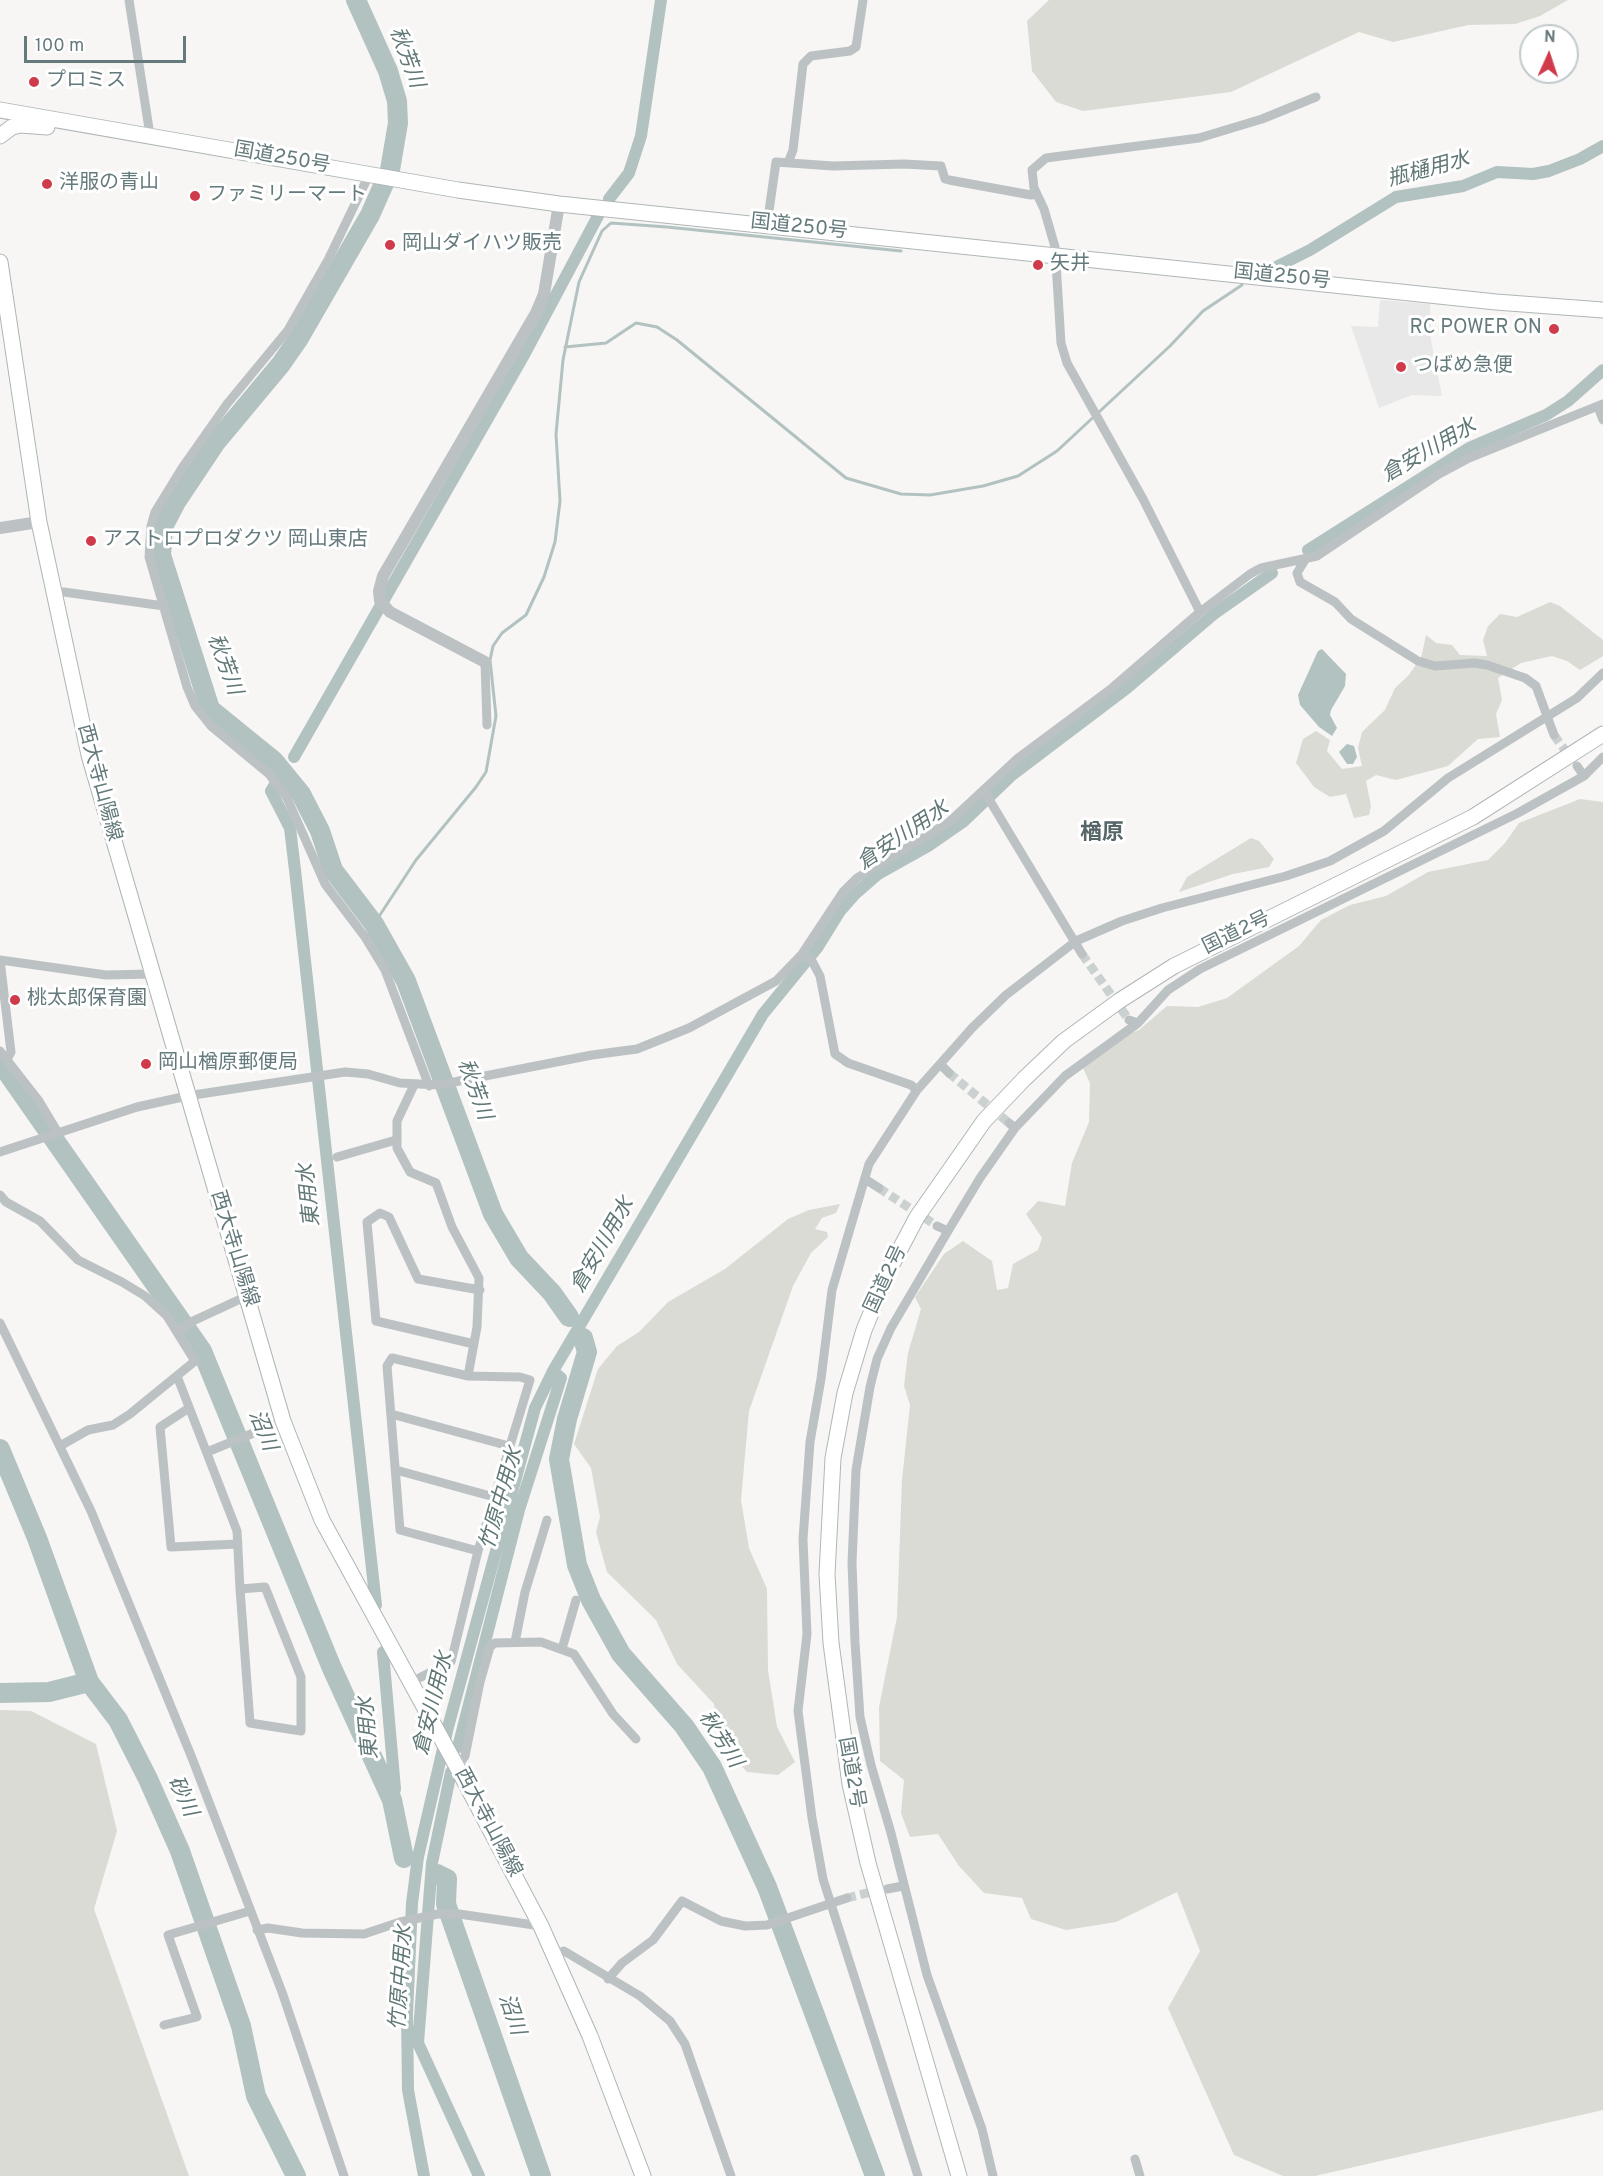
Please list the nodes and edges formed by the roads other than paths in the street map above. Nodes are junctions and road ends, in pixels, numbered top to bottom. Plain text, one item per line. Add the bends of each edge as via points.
1 (129, 0) edge
2 (863, 0) edge
3 (1316, 97) dead end
4 (0, 110) edge
5 (115, 129) junction
6 (150, 135) junction
7 (0, 136) edge
8 (788, 163) junction
9 (372, 175) junction
10 (1037, 194) junction
11 (559, 204) junction
12 (767, 225) junction
13 (1056, 254) junction
14 (0, 262) edge
15 (1603, 310) edge
16 (1600, 406) edge
17 (1603, 420) edge
18 (39, 522) junction
19 (0, 528) edge
20 (1305, 560) junction
21 (53, 592) junction
22 (164, 606) junction
23 (1200, 612) junction
24 (485, 662) joint
25 (1603, 673) edge
26 (1547, 718) junction
27 (487, 725) dead end
28 (1603, 734) edge
29 (1554, 735) tunnel mouth
30 (1603, 757) edge
31 (1577, 766) tunnel mouth
32 (1584, 776) junction
33 (987, 795) junction
34 (1076, 941) junction
35 (803, 954) junction
36 (1082, 954) tunnel mouth
37 (152, 974) junction
38 (0, 1051) edge
39 (7, 1059) junction
40 (940, 1064) junction
41 (949, 1073) tunnel mouth
42 (414, 1085) junction
43 (434, 1086) junction
44 (917, 1090) junction
45 (187, 1096) junction
46 (57, 1131) junction
47 (396, 1140) junction
48 (0, 1152) edge
49 (337, 1157) dead end
50 (866, 1179) junction
51 (879, 1188) tunnel mouth
52 (0, 1195) edge
53 (937, 1226) tunnel mouth
54 (948, 1232) junction
55 (480, 1290) junction
56 (247, 1296) junction
57 (0, 1323) edge
58 (177, 1332) junction
59 (474, 1344) junction
60 (468, 1376) junction
61 (177, 1377) junction
62 (189, 1408) junction
63 (391, 1414) junction
64 (283, 1421) junction
65 (60, 1446) junction
66 (509, 1446) junction
67 (207, 1452) junction
68 (396, 1470) junction
69 (494, 1497) junction
70 (547, 1520) dead end
71 (238, 1544) junction
72 (478, 1551) junction
73 (240, 1589) junction
74 (576, 1600) dead end
75 (514, 1642) junction
76 (562, 1649) junction
77 (411, 1682) junction
78 (636, 1739) dead end
79 (455, 1762) junction
80 (903, 1886) junction
81 (887, 1888) tunnel mouth
82 (847, 1898) tunnel mouth
83 (831, 1902) junction
84 (250, 1911) junction
85 (541, 1926) junction
86 (257, 1930) junction
87 (554, 1955) junction
88 (608, 1978) junction
89 (164, 2025) dead end
90 (1135, 2158) dead end
91 (344, 2176) edge
92 (643, 2176) edge
93 (731, 2176) edge
94 (918, 2176) edge
95 (959, 2176) edge
96 (993, 2176) edge
97 (1140, 2176) edge

1 - 6 street
2 - 8 street via 856,47 811,56 803,64
3 - 10 street via 1262,119 1183,142 1046,158 1032,170
4 - 5 main road, 国道250号
5 - 6 main road, 国道250号
5 - 7 main road via 84,133 21,125
6 - 9 main road, 国道250号
8 - 10 street via 941,166 949,180
8 - 12 street via 776,162
9 - 11 main road, 国道250号
9 - 22 street via 288,330 227,404 155,512 148,557
10 - 13 street
11 - 12 main road, 国道250号
11 - 24 street via 537,314 383,576 379,591 380,601 390,612
12 - 13 main road, 国道250号
13 - 15 main road, 国道250号
13 - 23 street via 1064,353
14 - 18 main road, 西大寺山陽線
16 - 17 street
16 - 20 street via 1469,458
18 - 19 street
18 - 21 main road, 西大寺山陽線
20 - 23 street via 1261,568
20 - 26 street via 1297,577 1335,602 1351,619 1418,661 1435,666 1475,663 1525,678 1536,686
21 - 22 street
21 - 37 main road, 西大寺山陽線 via 89,755
22 - 43 street via 195,706 211,726 269,774 287,798 325,884 385,970
23 - 33 street via 1112,688 1018,758
24 - 27 street
25 - 26 street via 1577,698
26 - 29 street
26 - 34 street via 1448,778 1384,831 1330,861 1162,908
28 - 95 main road, 国道2号 via 1473,817 1174,966 1064,1041 984,1122 917,1217 890,1270 851,1372 833,1458 827,1574 831,1643 850,1784 868,1863
30 - 32 street
31 - 32 street
32 - 54 street via 1518,813 1200,969 1168,990 1012,1125
33 - 34 street
33 - 35 street via 857,878 843,892
34 - 36 street
34 - 40 street via 1006,995
35 - 43 street via 762,990 656,1042 622,1052
35 - 44 street via 820,976 835,1054 848,1063
37 - 39 street via 106,975 0,960 11,1052
37 - 45 main road, 西大寺山陽線
38 - 39 street
39 - 46 street
40 - 41 street
40 - 44 street
42 - 43 street
42 - 45 street via 368,1074 321,1074
42 - 47 street via 398,1121
44 - 50 street via 882,1140
45 - 46 street
45 - 56 main road, 西大寺山陽線
46 - 48 street
47 - 49 street
47 - 55 street via 410,1172 436,1183 452,1227 479,1278
50 - 51 street
50 - 83 street via 840,1253 832,1290 810,1442 803,1539 807,1634 798,1711 800,1739 819,1858
52 - 58 street via 40,1221 78,1260 145,1296 167,1316
53 - 54 street
54 - 80 street via 877,1359 856,1470 852,1563 860,1717
55 - 59 street
55 - 59 street via 418,1279 389,1217 380,1213 367,1222 376,1321
56 - 58 street
56 - 64 main road, 西大寺山陽線
57 - 65 street
58 - 61 street via 195,1361
59 - 60 street
60 - 63 street via 393,1358 387,1366
60 - 66 street via 530,1380
61 - 62 street
61 - 65 street via 122,1420 88,1430
62 - 67 street
62 - 71 street via 160,1427 171,1547
63 - 66 street
63 - 68 street
64 - 67 street
64 - 77 main road, 西大寺山陽線 via 322,1520
65 - 84 street via 100,1532
66 - 69 street
67 - 71 street via 237,1531
68 - 69 street
68 - 72 street via 400,1530
69 - 72 street
70 - 75 street
71 - 73 street
72 - 77 street via 451,1662
73 - 73 street via 265,1587 301,1677 302,1731 250,1723
74 - 76 street
75 - 76 street via 542,1642
75 - 79 street via 490,1647 465,1756
76 - 78 street via 574,1654 613,1714
77 - 79 main road, 西大寺山陽線
79 - 85 main road, 西大寺山陽線
80 - 81 street
80 - 96 street via 927,1975 982,2129
82 - 83 street
83 - 88 street via 767,1925 745,1926 721,1921 682,1901 653,1941
83 - 94 street
84 - 86 street
84 - 89 street via 168,1935 197,2018
85 - 86 street via 438,1914 364,1934
85 - 87 main road, 西大寺山陽線
86 - 91 street
87 - 88 street via 564,1951
87 - 92 main road, 西大寺山陽線 via 590,2036
88 - 93 street via 640,1996 670,2021 686,2044
90 - 97 street

